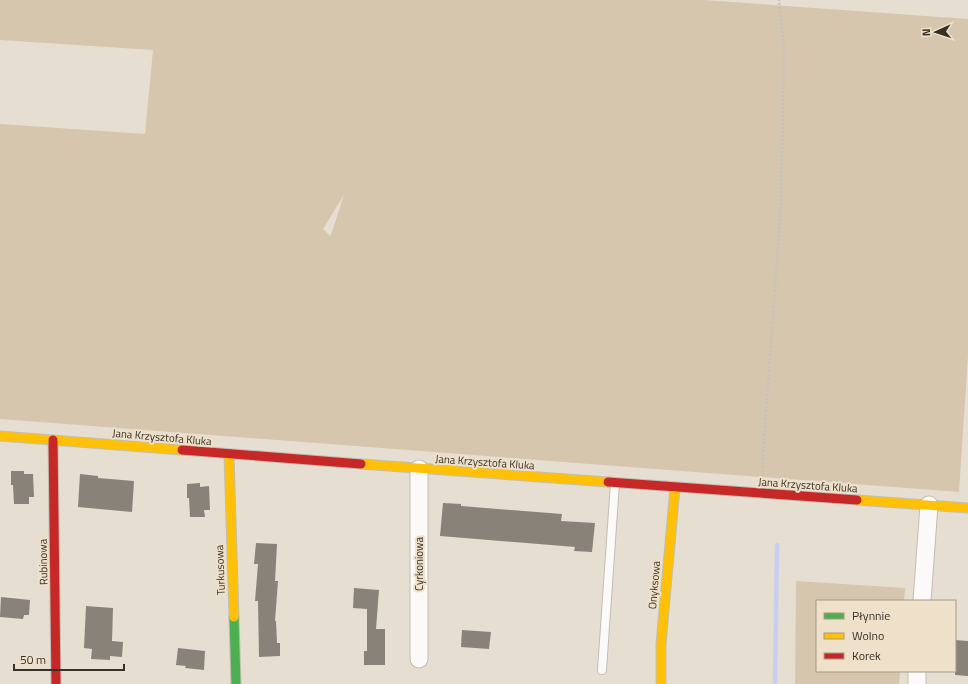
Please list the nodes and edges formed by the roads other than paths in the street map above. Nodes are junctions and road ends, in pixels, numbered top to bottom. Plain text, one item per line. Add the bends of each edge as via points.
1 (0, 436) edge
2 (53, 440) junction
3 (229, 455) junction
4 (419, 469) junction
5 (615, 484) junction
6 (676, 488) junction
7 (929, 505) junction
8 (968, 508) edge
9 (922, 600) edge
10 (419, 659) dead end
11 (602, 670) dead end
12 (918, 672) edge
13 (56, 684) edge
14 (236, 684) edge
15 (661, 684) edge
16 (917, 684) edge

1 - 2 street, Jana Krzysztofa Kluka
2 - 3 street, Jana Krzysztofa Kluka
2 - 13 street, Rubinowa
3 - 4 street, Jana Krzysztofa Kluka
3 - 14 street, Turkusowa
4 - 5 street, Jana Krzysztofa Kluka
4 - 10 street, Cyrkoniowa
5 - 6 street, Jana Krzysztofa Kluka
5 - 11 lane
6 - 7 street, Jana Krzysztofa Kluka
6 - 15 street, Onyksowa via 661,644
7 - 8 street, Jana Krzysztofa Kluka
7 - 9 street
12 - 16 street

